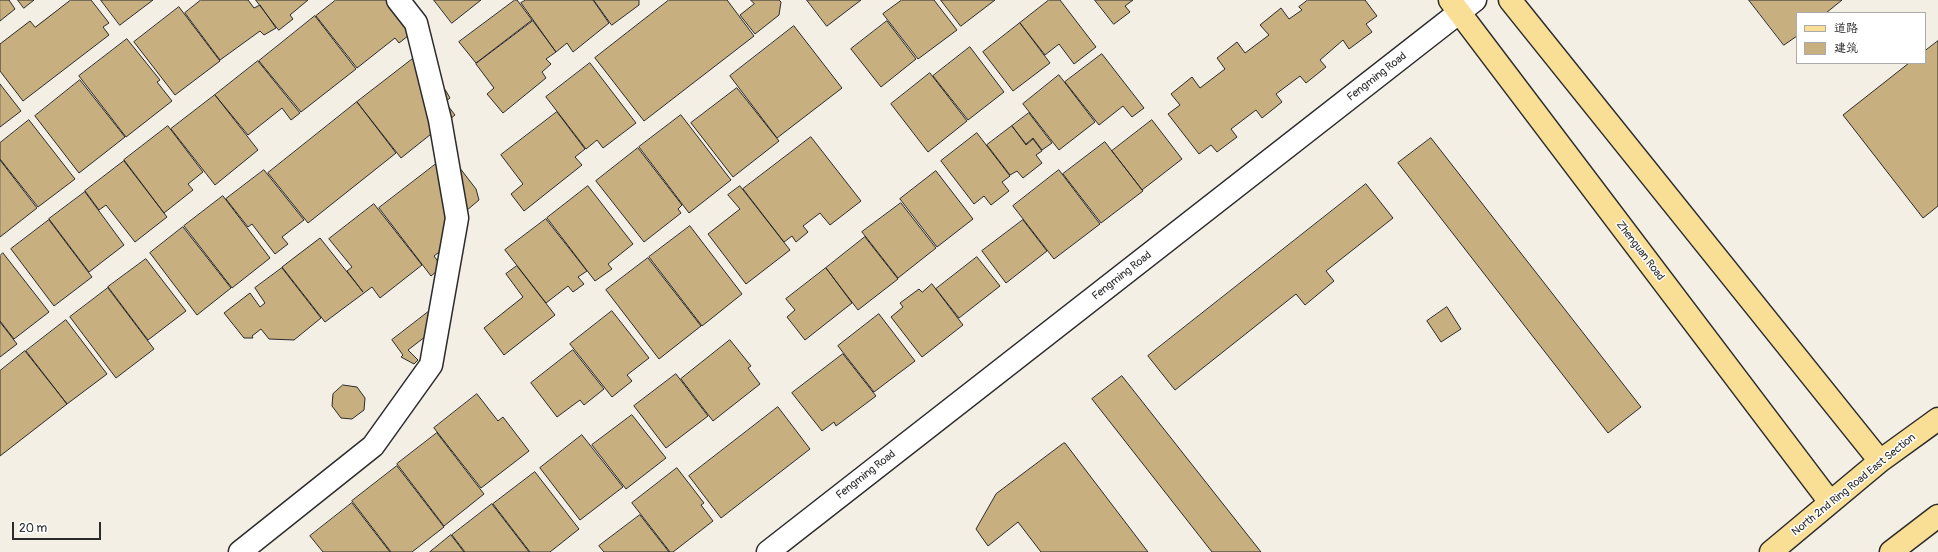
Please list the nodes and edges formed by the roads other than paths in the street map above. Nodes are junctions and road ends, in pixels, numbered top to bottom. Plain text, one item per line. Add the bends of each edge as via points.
1 (398, 0) edge
2 (1510, 0) edge
3 (1461, 4) edge
4 (1938, 419) edge
5 (1880, 461) junction
6 (1830, 502) junction
7 (1938, 516) edge
8 (240, 552) edge
9 (768, 552) edge
10 (1771, 552) edge
11 (1891, 552) edge

1 - 8 street via 416,23 440,120 457,218 431,365 372,446
2 - 5 main road
3 - 6 main road, Zhenguan Road
3 - 9 street, Fengming Road
4 - 5 main road, North 2nd Ring Road East Section
5 - 6 main road, North 2nd Ring Road East Section
6 - 10 main road, North 2nd Ring Road East Section
7 - 11 main road

